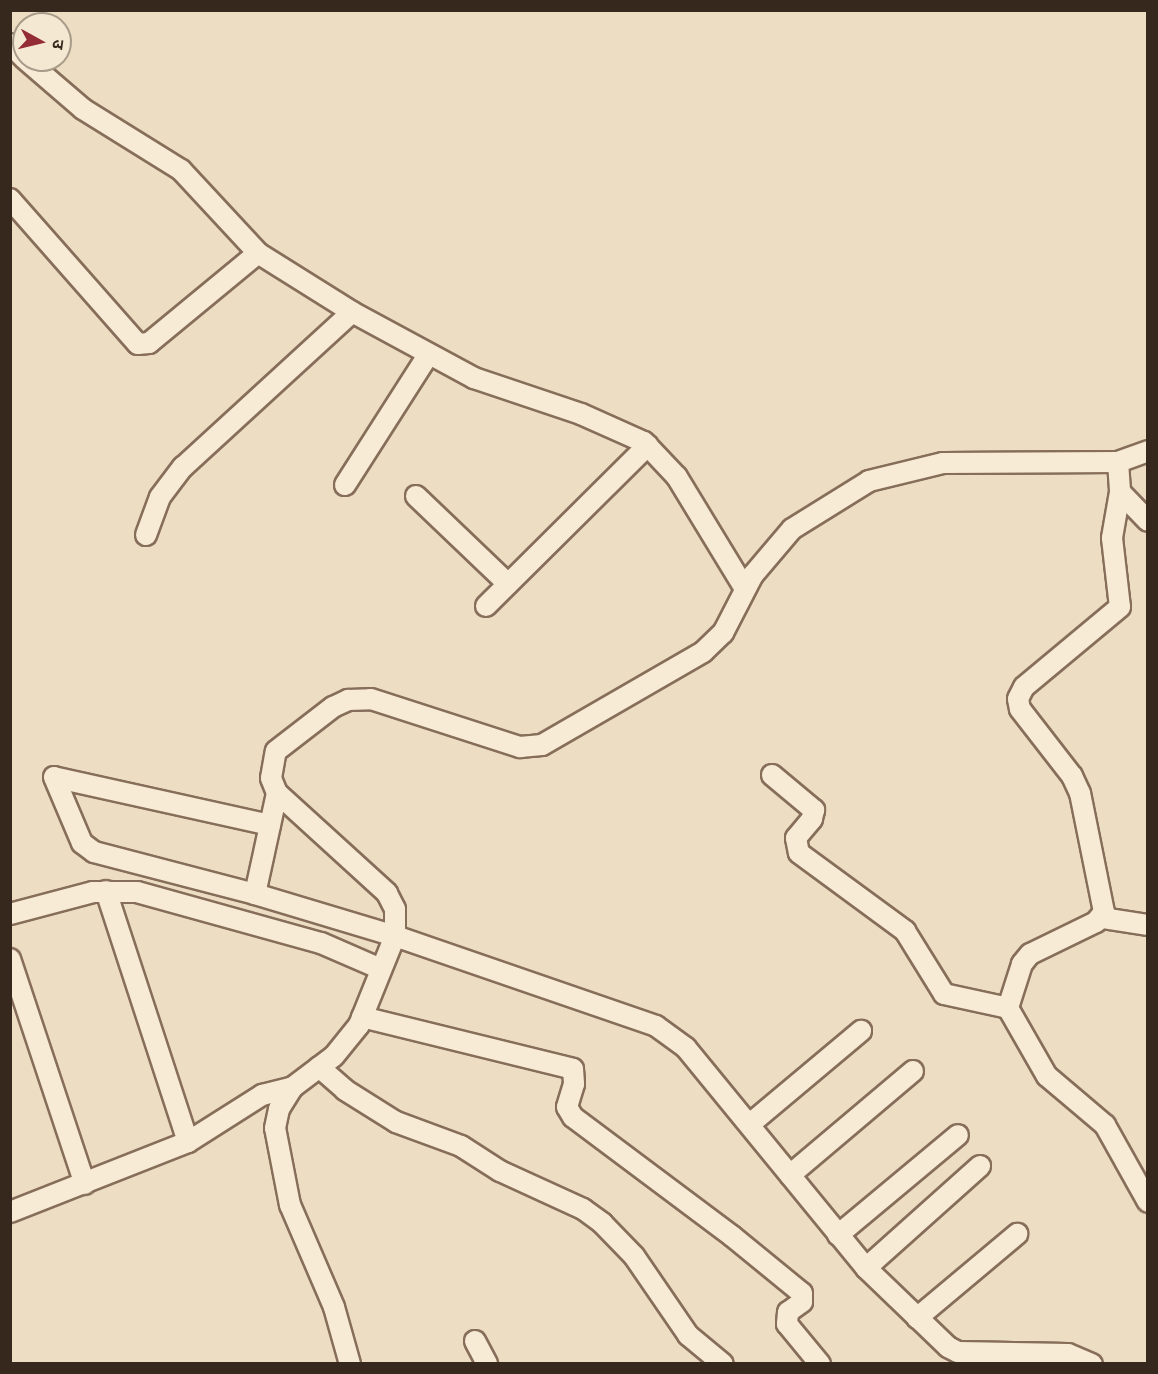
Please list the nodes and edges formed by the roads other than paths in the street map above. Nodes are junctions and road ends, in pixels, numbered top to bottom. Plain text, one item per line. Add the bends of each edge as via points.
1 (40, 72) edge
2 (10, 199) edge
3 (258, 252) junction
4 (352, 312) junction
5 (428, 355) junction
6 (648, 445) junction
7 (1148, 451) edge
8 (1118, 462) junction
9 (345, 485) dead end
10 (1120, 492) junction
11 (416, 496) dead end
12 (1148, 521) edge
13 (146, 535) dead end
14 (508, 584) junction
15 (744, 587) junction
16 (486, 606) dead end
17 (772, 775) dead end
18 (277, 793) junction
19 (270, 825) junction
20 (106, 891) junction
21 (255, 894) junction
22 (10, 914) edge
23 (1102, 918) junction
24 (1148, 925) edge
25 (393, 940) junction
26 (10, 959) edge
27 (382, 966) junction
28 (1008, 1008) junction
29 (362, 1017) junction
30 (861, 1031) dead end
31 (319, 1067) junction
32 (913, 1071) dead end
33 (293, 1087) junction
34 (750, 1124) junction
35 (958, 1135) dead end
36 (188, 1142) junction
37 (980, 1166) dead end
38 (790, 1175) junction
39 (85, 1184) junction
40 (1147, 1201) edge
41 (10, 1212) edge
42 (1017, 1234) dead end
43 (838, 1235) junction
44 (866, 1268) junction
45 (917, 1318) junction
46 (476, 1341) dead end
47 (956, 1358) edge
48 (1000, 1358) edge
49 (350, 1364) edge
50 (487, 1364) edge
51 (723, 1364) edge
52 (820, 1364) edge
53 (1092, 1364) edge

1 - 3 street via 83,109 181,170
2 - 3 street via 138,344 149,343
3 - 4 street
4 - 5 street
4 - 13 street via 183,467 160,497
5 - 6 street via 474,378 581,414
5 - 9 street
6 - 14 street
6 - 15 street via 677,477
7 - 8 street
8 - 10 street
8 - 15 street via 943,463 890,474 861,485 803,520
10 - 12 street
10 - 23 street via 1112,538 1120,607 1024,687 1018,699 1020,709 1072,776 1080,793 1105,903
11 - 14 street
14 - 16 street
15 - 18 street via 723,633 703,652 542,745 520,747 381,701 348,700 276,751 271,778
17 - 28 street via 814,810 812,819 796,838 799,853 905,931 944,994
18 - 19 street
18 - 25 street via 387,892 395,909
19 - 21 street
19 - 21 street via 54,777 87,849
20 - 22 street
20 - 27 street via 137,892 321,943
20 - 36 street
21 - 25 street
23 - 24 street
23 - 28 street via 1030,954 1022,964
25 - 27 street
25 - 34 street via 656,1026 686,1048
26 - 39 street
27 - 29 street
28 - 40 street via 1047,1076 1105,1125
29 - 31 street via 352,1037
29 - 52 street via 573,1069 574,1083 567,1107 573,1117 802,1293 802,1302 788,1312 787,1324
30 - 34 street
31 - 33 street
31 - 51 street via 354,1096 396,1122 461,1146 500,1171 583,1209 616,1235 688,1335
32 - 38 street
33 - 36 street via 262,1095
33 - 49 street via 279,1109 274,1128 283,1177 301,1235 334,1307
34 - 38 street
35 - 43 street
36 - 39 street
37 - 44 street
38 - 43 street
39 - 41 street
42 - 45 street
43 - 44 street
44 - 45 street
45 - 47 street
46 - 50 street
47 - 48 street
48 - 53 street via 1068,1354

